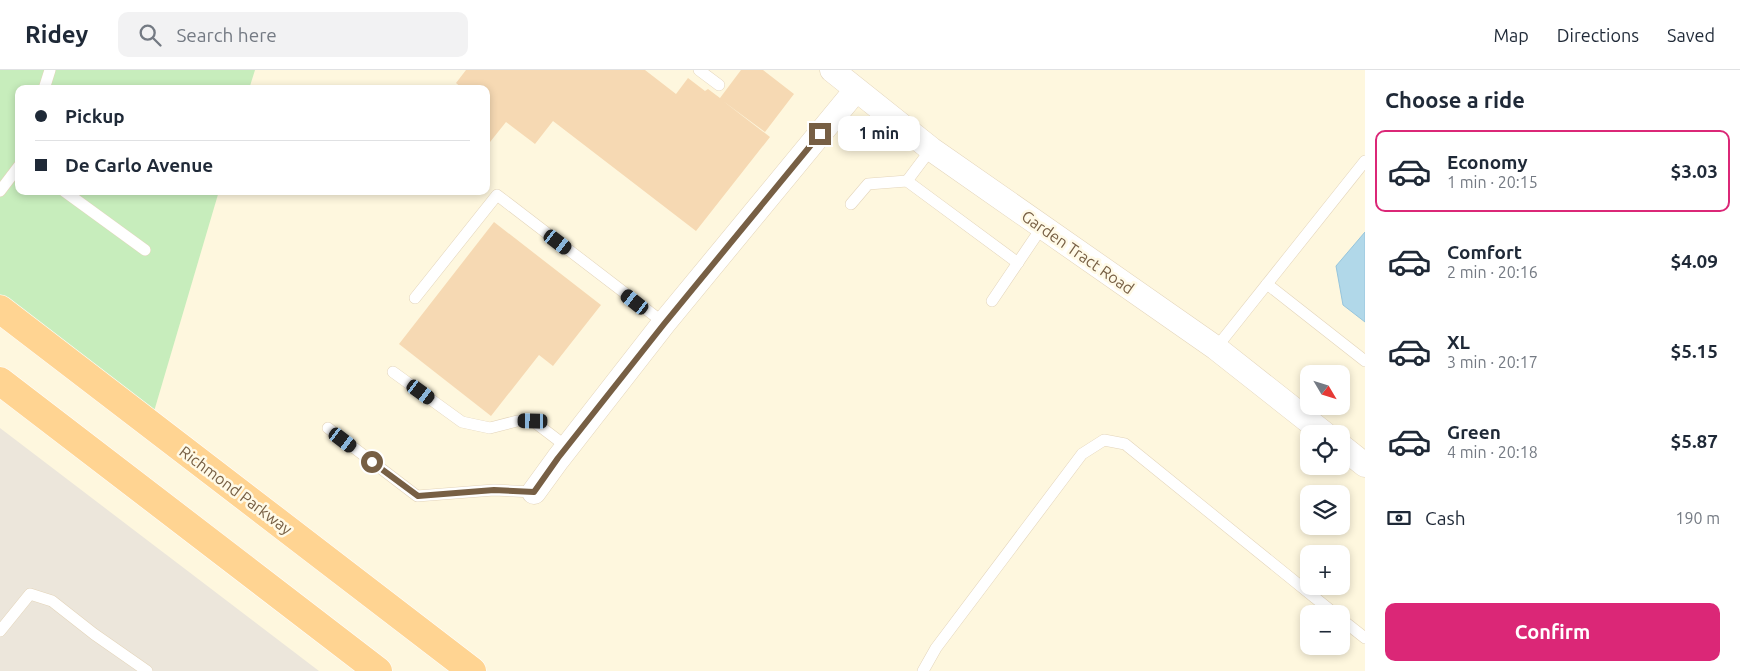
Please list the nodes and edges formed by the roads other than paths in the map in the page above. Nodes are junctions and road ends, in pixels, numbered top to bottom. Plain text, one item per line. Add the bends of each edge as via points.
1 (50, 70) edge
2 (699, 70) edge
3 (832, 70) edge
4 (45, 85) edge
5 (719, 85) dead end
6 (856, 90) junction
7 (930, 150) junction
8 (1365, 161) edge
9 (15, 171) edge
10 (907, 181) junction
11 (0, 190) edge
12 (70, 195) edge
13 (851, 204) dead end
14 (1042, 227) junction
15 (146, 250) dead end
16 (1018, 263) junction
17 (1267, 284) junction
18 (415, 298) dead end
19 (992, 301) dead end
20 (0, 309) edge
21 (664, 324) junction
22 (1216, 348) junction
23 (1365, 361) edge
24 (393, 372) dead end
25 (0, 381) edge
26 (1314, 425) edge
27 (328, 428) dead end
28 (567, 448) junction
29 (1350, 453) edge
30 (1365, 465) edge
31 (534, 492) joint
32 (1324, 605) edge
33 (1350, 626) edge
34 (0, 632) edge
35 (1365, 638) edge
36 (147, 671) edge
37 (378, 671) edge
38 (472, 671) edge
39 (924, 671) edge

1 - 4 lane
2 - 5 lane
3 - 6 street, Garden Tract Road
6 - 7 street, Garden Tract Road
6 - 21 street
7 - 10 lane
7 - 14 street, Garden Tract Road
8 - 17 lane
9 - 11 lane
10 - 13 lane via 868,184
10 - 16 lane
12 - 15 lane
14 - 16 lane
14 - 22 street, Garden Tract Road
16 - 19 lane
17 - 22 lane
17 - 23 lane
18 - 21 lane via 497,195
20 - 38 highway, Richmond Parkway
21 - 28 street
22 - 26 street, Garden Tract Road
24 - 28 lane via 462,422 490,428 517,421 533,421
25 - 37 highway
27 - 31 lane via 418,496 494,490
28 - 31 street
29 - 30 street
32 - 39 lane via 1125,444 1104,440 1082,454 936,648
33 - 35 lane
34 - 36 lane via 30,594 52,601

